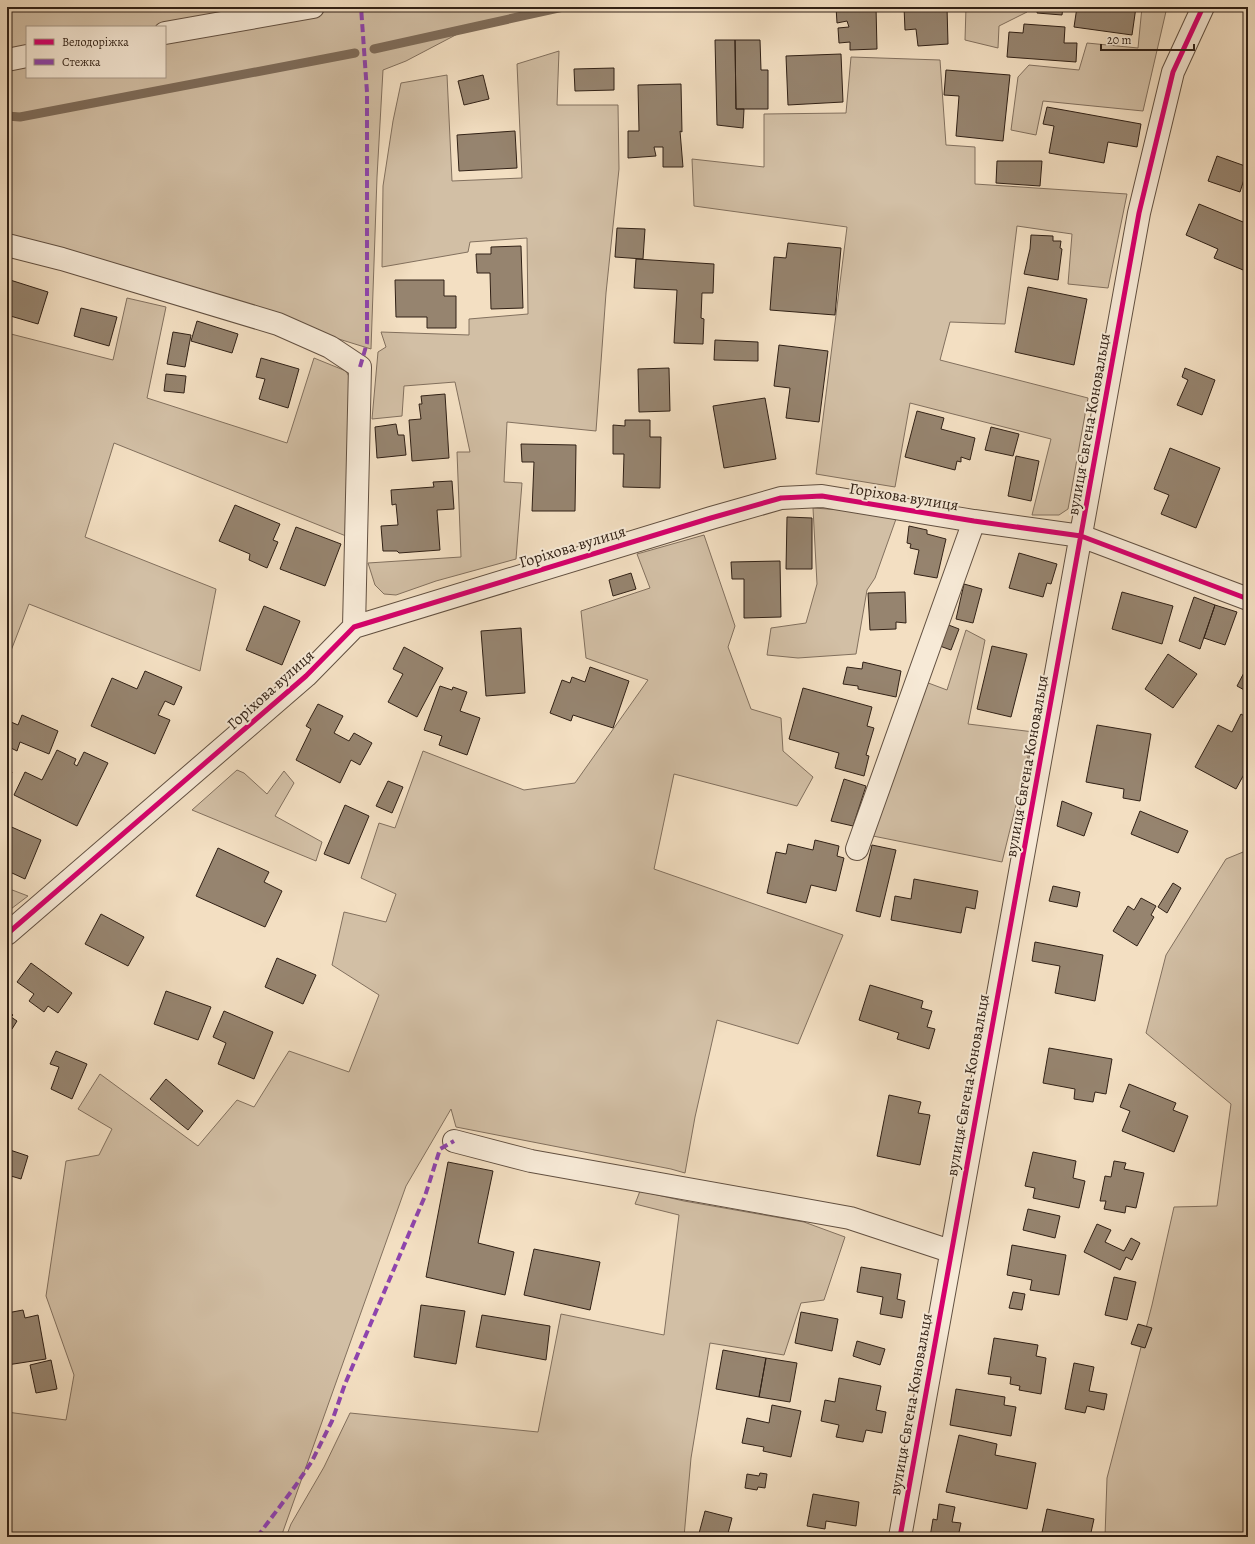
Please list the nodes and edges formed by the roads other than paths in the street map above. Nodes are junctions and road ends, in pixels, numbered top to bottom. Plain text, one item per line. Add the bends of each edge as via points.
1 (313, 7) edge
2 (1203, 7) edge
3 (166, 32) edge
4 (26, 56) edge
5 (7, 60) edge
6 (7, 245) edge
7 (974, 521) junction
8 (1081, 536) junction
9 (1248, 600) edge
10 (354, 627) junction
11 (857, 849) dead end
12 (7, 934) edge
13 (454, 1141) dead end
14 (950, 1252) junction
15 (900, 1537) edge

1 - 3 street
2 - 8 street, вулиця Євгена Коновальця via 1173,72 1139,213
4 - 5 street
6 - 10 street via 278,324 330,347 360,367
7 - 8 street, Горіхова вулиця
7 - 10 street, Горіхова вулиця via 822,496 781,498
7 - 11 street
8 - 9 street, Горіхова вулиця
8 - 14 street, вулиця Євгена Коновальця
10 - 12 street, Горіхова вулиця via 301,681
13 - 14 street via 531,1162 850,1218
14 - 15 street, вулиця Євгена Коновальця

